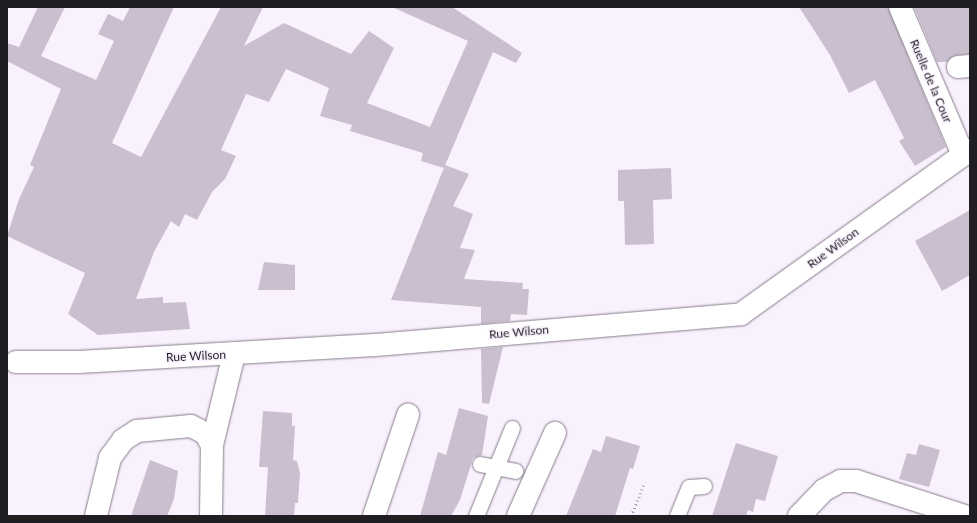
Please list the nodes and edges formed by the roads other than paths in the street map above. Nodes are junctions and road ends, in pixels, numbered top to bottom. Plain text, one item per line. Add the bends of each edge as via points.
1 (900, 7) edge
2 (966, 153) edge
3 (234, 354) junction
4 (16, 362) dead end
5 (408, 415) dead end
6 (512, 428) dead end
7 (555, 433) dead end
8 (212, 445) junction
9 (480, 464) dead end
10 (496, 468) junction
11 (515, 471) dead end
12 (704, 486) dead end
13 (96, 516) edge
14 (211, 516) edge
15 (374, 516) edge
16 (476, 516) edge
17 (518, 516) edge
18 (677, 516) edge
19 (799, 516) edge
20 (966, 516) edge

1 - 2 street, Ruelle de la Cour
2 - 3 street, Rue Wilson via 741,314 376,345
3 - 4 street, Rue Wilson via 79,362
3 - 8 street
5 - 15 street
6 - 10 lane
7 - 17 street
8 - 13 street via 204,434 191,426 137,430 123,440 110,458
8 - 14 street
9 - 10 lane
10 - 11 lane
10 - 16 lane
12 - 18 lane via 688,487
19 - 20 street via 824,490 841,481 856,481

